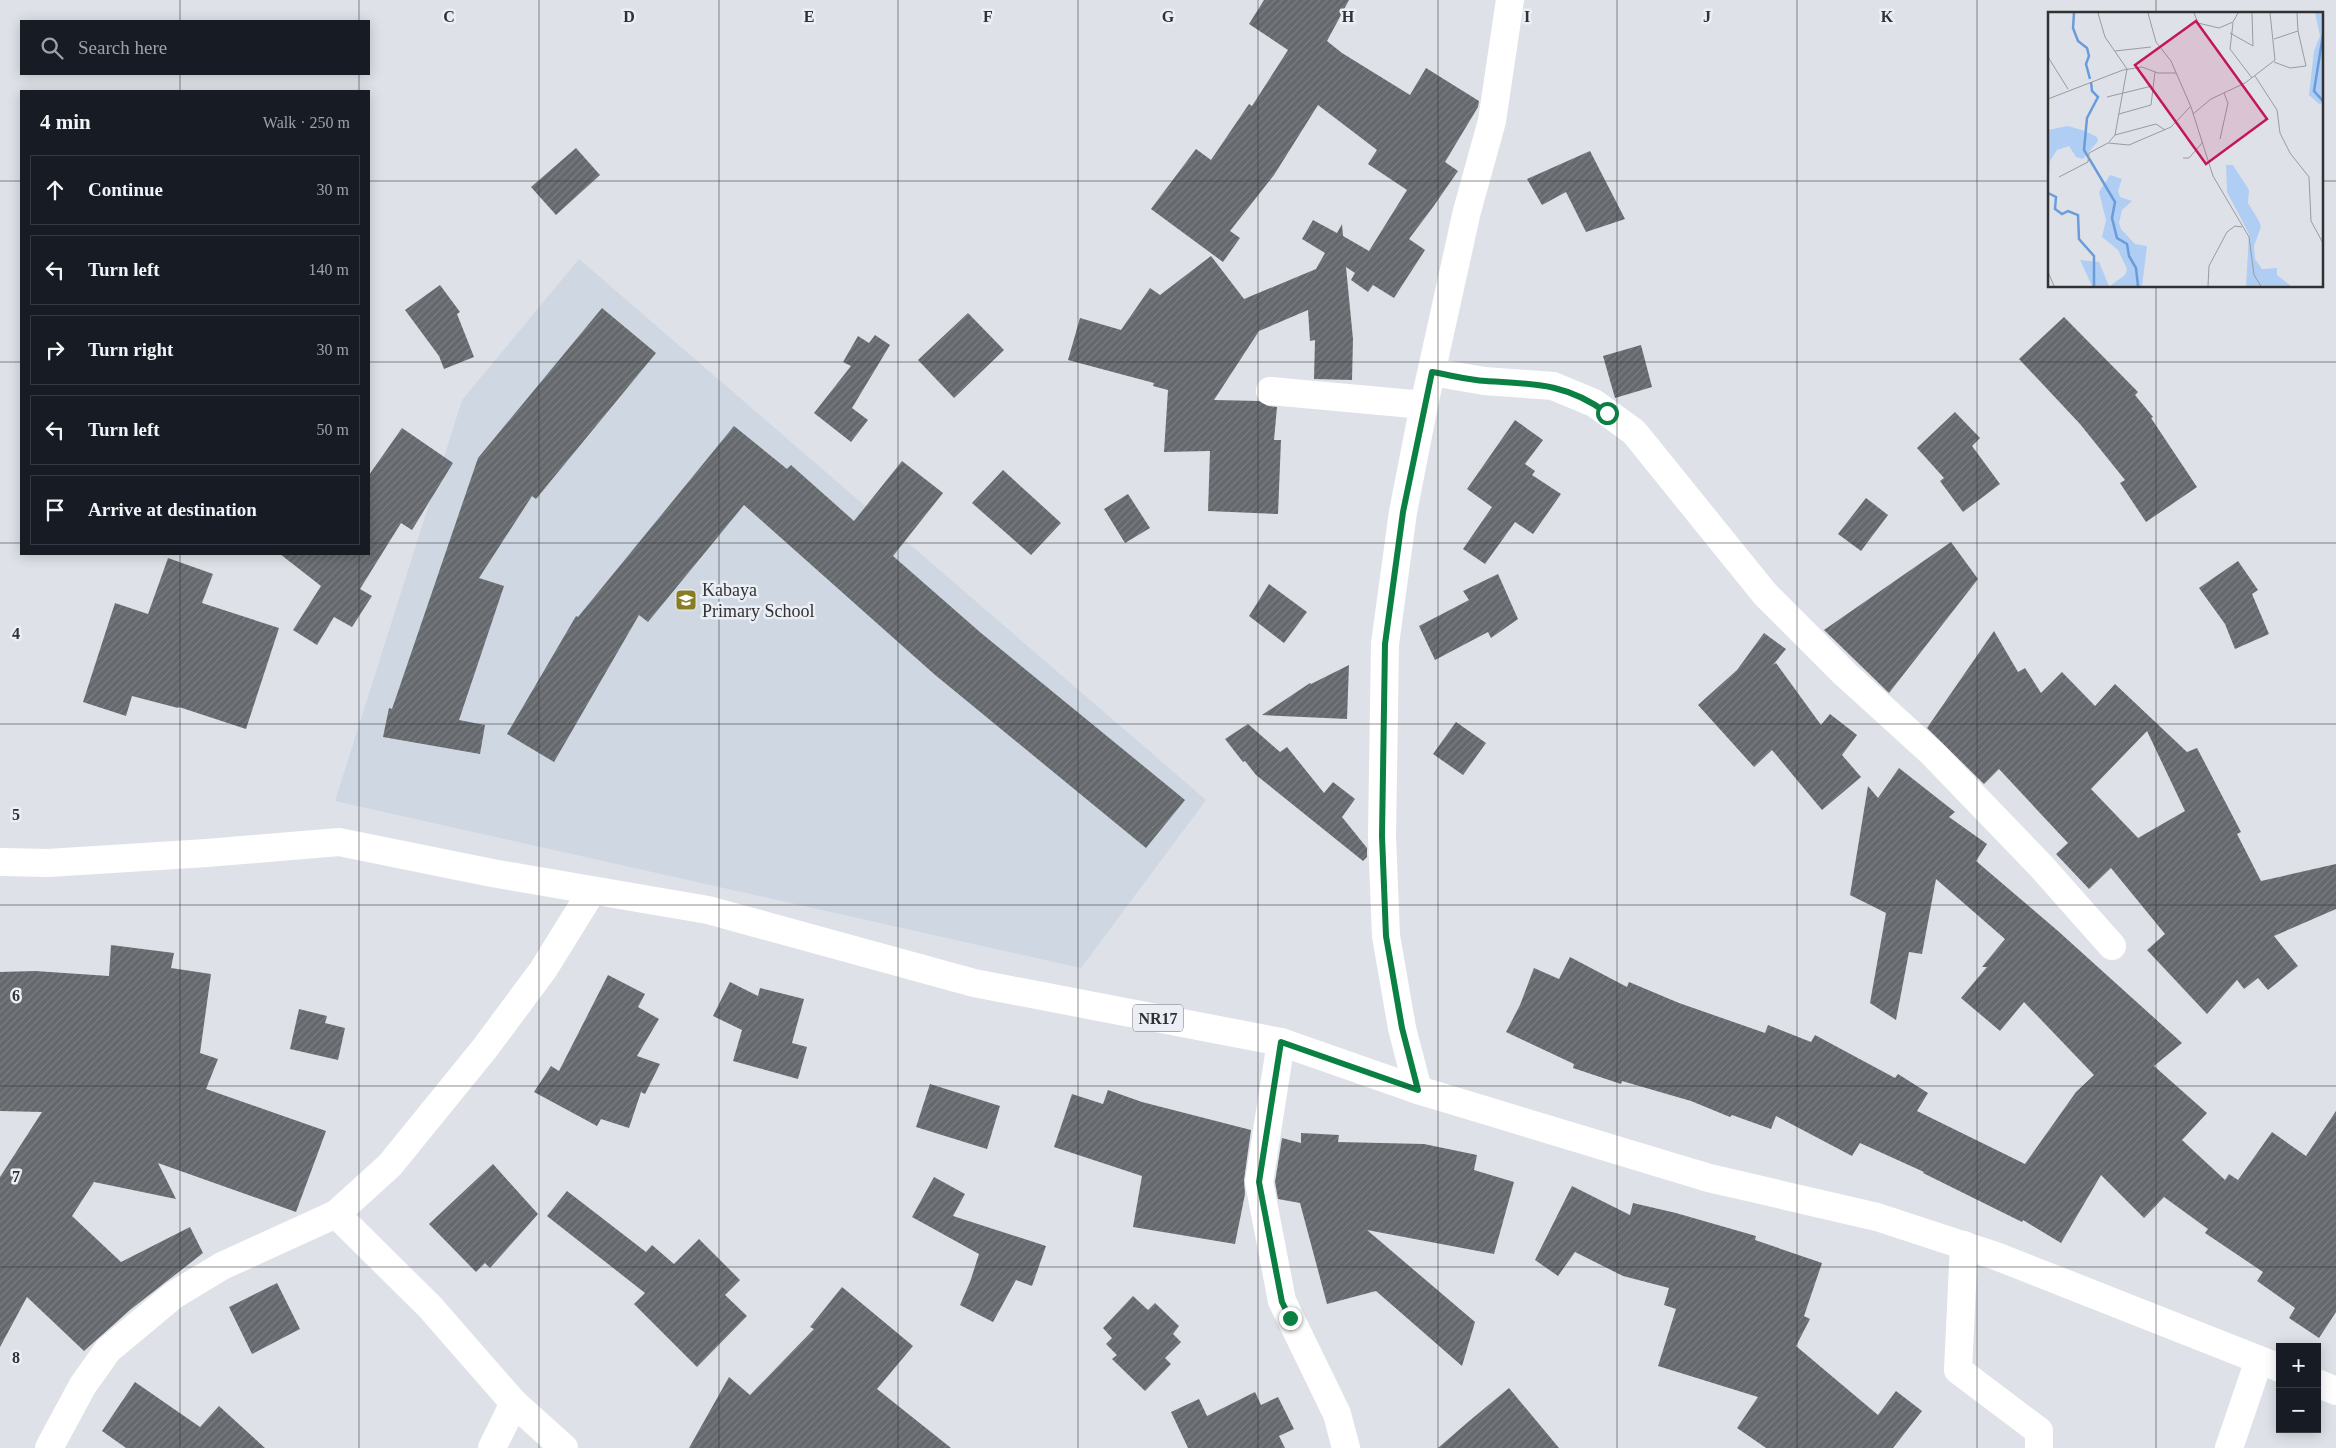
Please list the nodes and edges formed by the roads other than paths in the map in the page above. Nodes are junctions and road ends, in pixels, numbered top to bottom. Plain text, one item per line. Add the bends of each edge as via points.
1 (1510, 0) edge
2 (1432, 372) junction
3 (1270, 391) dead end
4 (1424, 405) junction
5 (0, 862) edge
6 (592, 891) junction
7 (2112, 946) dead end
8 (1281, 1042) junction
9 (1418, 1090) junction
10 (336, 1214) junction
11 (1964, 1245) junction
12 (2269, 1364) edge
13 (2321, 1385) edge
14 (2336, 1391) edge
15 (514, 1403) junction
16 (49, 1448) edge
17 (492, 1448) edge
18 (564, 1448) edge
19 (1346, 1448) edge
20 (2039, 1448) edge
21 (2229, 1448) edge

1 - 2 street via 1492,121 1467,210
2 - 4 street
2 - 7 street via 1484,381 1553,386 1594,403 1634,432 1765,594 1845,674 1932,753 2042,866
3 - 4 street
4 - 9 street via 1403,512 1385,644 1382,836 1386,936 1402,1028
5 - 6 street, NR17 via 58,863 339,842
6 - 8 street, NR17 via 708,910 974,982
6 - 10 street via 543,970 485,1048 390,1165
8 - 9 street, NR17
8 - 19 street via 1259,1182 1282,1302 1337,1414
9 - 11 street, NR17 via 1709,1178 1877,1217
10 - 15 street via 430,1307
10 - 16 street via 222,1266 166,1301 108,1350 83,1385
11 - 12 street, NR17
11 - 20 street via 1958,1370 2039,1431
12 - 21 street
13 - 14 street
15 - 17 street
15 - 18 street

